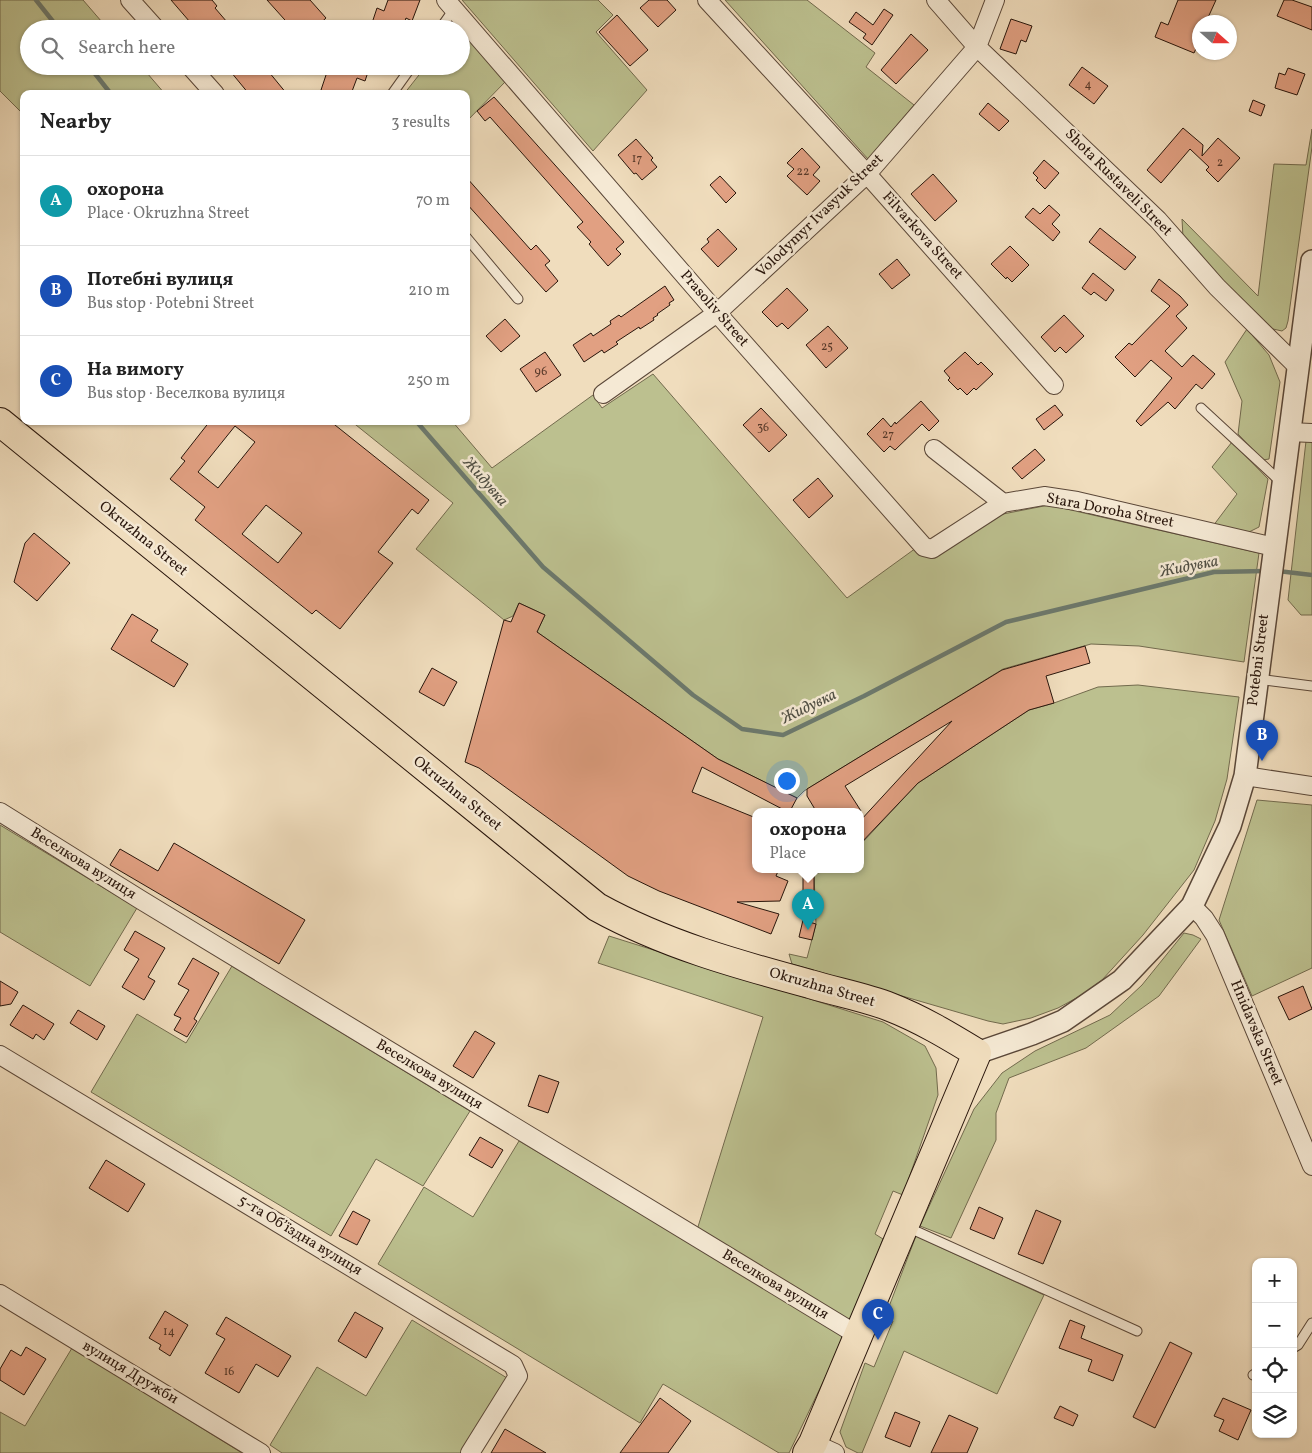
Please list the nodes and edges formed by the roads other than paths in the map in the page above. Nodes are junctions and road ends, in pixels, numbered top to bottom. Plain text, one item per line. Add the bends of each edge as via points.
1 (130, 0) edge
2 (707, 0) edge
3 (936, 0) edge
4 (995, 0) edge
5 (450, 5) edge
6 (148, 20) edge
7 (444, 20) edge
8 (463, 20) edge
9 (470, 28) edge
10 (977, 47) junction
11 (198, 75) edge
12 (406, 75) edge
13 (211, 90) edge
14 (395, 90) edge
15 (867, 174) junction
16 (470, 242) edge
17 (1312, 261) edge
18 (518, 299) dead end
19 (717, 313) junction
20 (1298, 367) junction
21 (1054, 385) dead end
22 (603, 394) dead end
23 (1201, 408) dead end
24 (0, 422) edge
25 (1289, 432) junction
26 (1312, 433) edge
27 (934, 449) dead end
28 (1282, 483) junction
29 (1003, 503) junction
30 (1273, 553) junction
31 (1257, 679) junction
32 (1312, 686) edge
33 (1245, 776) junction
34 (1312, 786) edge
35 (0, 812) edge
36 (1192, 906) junction
37 (977, 1053) junction
38 (0, 1055) edge
39 (1312, 1166) edge
40 (905, 1226) junction
41 (0, 1294) edge
42 (1312, 1323) edge
43 (1137, 1331) dead end
44 (860, 1336) junction
45 (1297, 1344) edge
46 (818, 1450) edge
47 (261, 1453) edge
48 (470, 1453) edge

1 - 6 street
2 - 15 street, Filvarkova Street
3 - 10 street, Shota Rustaveli Street
4 - 10 street, Volodymyr Ivasyuk Street
5 - 7 lane
5 - 8 street, Prasoliv Street
9 - 19 street, Prasoliv Street
10 - 15 street, Volodymyr Ivasyuk Street
10 - 20 street, Shota Rustaveli Street via 1158,220 1217,286
11 - 13 street
12 - 14 lane
15 - 19 street, Volodymyr Ivasyuk Street
15 - 21 street, Filvarkova Street
16 - 18 lane
17 - 20 street, Potebni Street
19 - 22 street, Volodymyr Ivasyuk Street
19 - 29 street, Prasoliv Street via 924,547 932,548
20 - 25 street, Potebni Street
23 - 28 lane
24 - 37 main road, Okruzhna Street via 597,907 657,937 715,957 890,1007 936,1028
25 - 26 street
25 - 28 street, Potebni Street
27 - 29 street
28 - 30 street, Potebni Street
29 - 30 street, Stara Doroha Street via 1044,496 1077,501
30 - 31 street, Potebni Street
31 - 32 lane
31 - 33 street, Potebni Street
33 - 34 street
33 - 36 street, Potebni Street via 1230,826
35 - 44 street, Веселкова вулиця
36 - 37 street, Potebni Street via 1122,980 1078,1011 1032,1034
36 - 39 street, Hnidavska Street via 1215,934
37 - 40 main road
38 - 48 street, 5-та Обʼїздна вулиця via 513,1365 518,1376
40 - 43 lane
40 - 44 main road
41 - 47 street, вулиця Дружби
42 - 45 lane
44 - 46 main road

